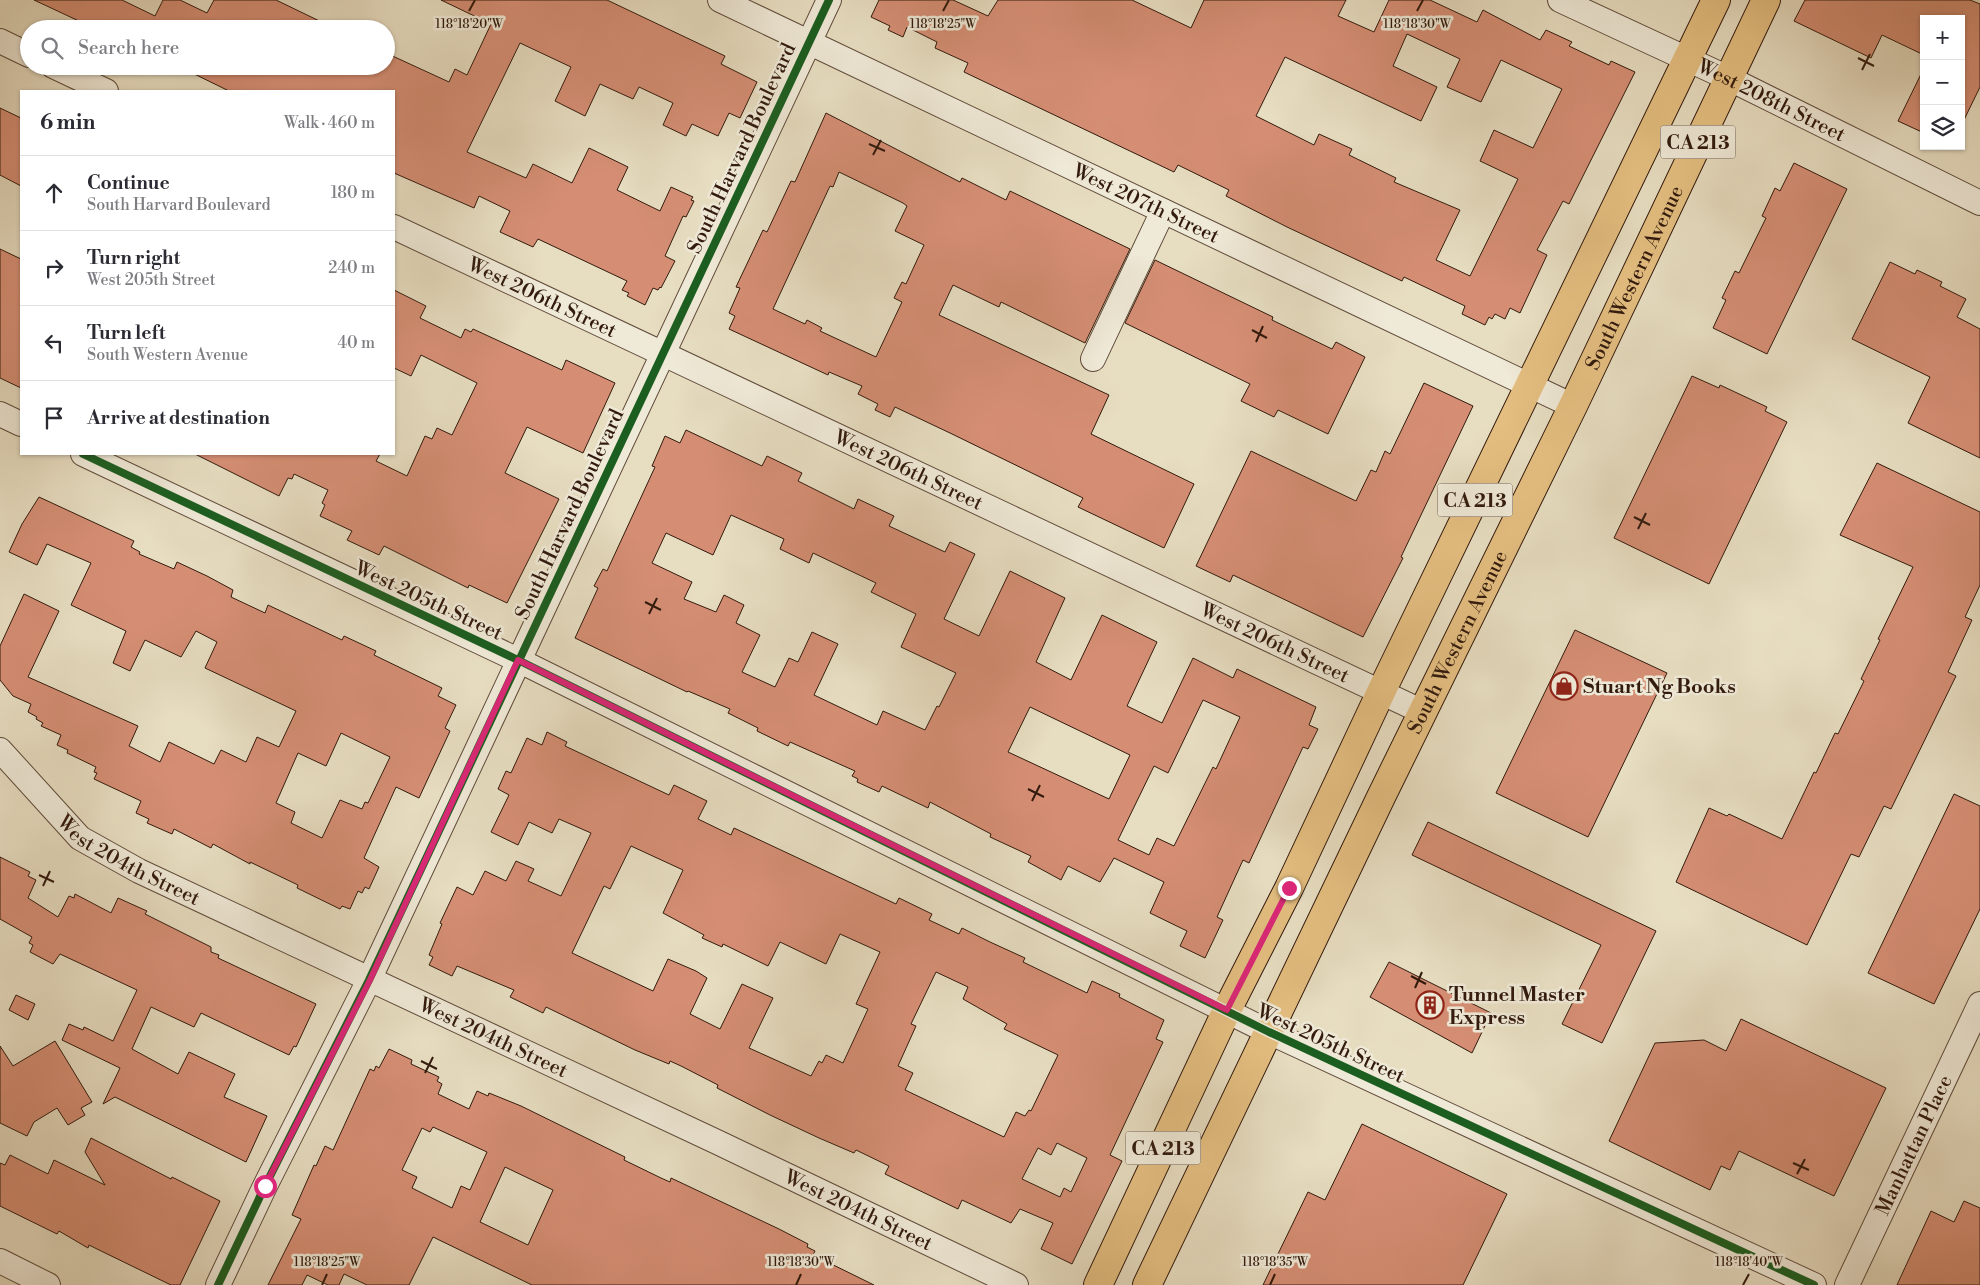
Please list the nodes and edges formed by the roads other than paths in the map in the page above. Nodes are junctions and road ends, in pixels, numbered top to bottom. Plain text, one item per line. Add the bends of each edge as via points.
1 (720, 0) edge
2 (829, 0) edge
3 (1560, 0) edge
4 (1716, 0) edge
5 (1766, 0) edge
6 (0, 41) edge
7 (809, 42) junction
8 (20, 51) edge
9 (1688, 59) junction
10 (72, 75) edge
11 (1728, 78) junction
12 (104, 90) edge
13 (1980, 203) edge
14 (1163, 212) junction
15 (395, 227) edge
16 (662, 353) junction
17 (1093, 359) dead end
18 (1529, 386) junction
19 (1573, 406) junction
20 (0, 414) edge
21 (20, 424) edge
22 (85, 455) edge
23 (518, 660) junction
24 (1380, 692) junction
25 (1423, 712) junction
26 (0, 750) edge
27 (370, 980) junction
28 (1980, 1004) edge
29 (1227, 1010) junction
30 (1269, 1032) junction
31 (0, 1262) edge
32 (48, 1285) edge
33 (218, 1285) edge
34 (1016, 1285) edge
35 (1098, 1285) edge
36 (1147, 1285) edge
37 (1814, 1285) edge
38 (1847, 1285) edge

1 - 7 street, West 207th Street
2 - 7 street, South Harvard Boulevard
3 - 9 street, West 208th Street
4 - 9 main road, CA 213
5 - 11 main road, South Western Avenue / CA 213
6 - 8 street
7 - 14 street, West 207th Street
7 - 16 street, South Harvard Boulevard
9 - 11 street, West 208th Street
9 - 18 main road, CA 213
10 - 12 street
11 - 13 street, West 208th Street
11 - 19 main road, South Western Avenue / CA 213
14 - 17 street
14 - 18 street, West 207th Street
15 - 16 street, West 206th Street
16 - 23 street, South Harvard Boulevard
16 - 24 street, West 206th Street
18 - 19 street, West 207th Street
18 - 24 main road, CA 213
19 - 25 main road, South Western Avenue / CA 213
20 - 21 street
22 - 23 street, West 205th Street
23 - 27 street, South Harvard Boulevard
23 - 29 street, West 205th Street
24 - 25 street, West 206th Street
24 - 29 main road, CA 213 via 1289,888
25 - 30 main road, South Western Avenue / CA 213
26 - 27 street, West 204th Street via 80,838 139,872
27 - 33 street, South Harvard Boulevard
27 - 34 street, West 204th Street
28 - 38 street, Manhattan Place
29 - 30 street, West 205th Street
29 - 35 main road, CA 213
30 - 36 main road, South Western Avenue / CA 213
30 - 37 street, West 205th Street
31 - 32 street

